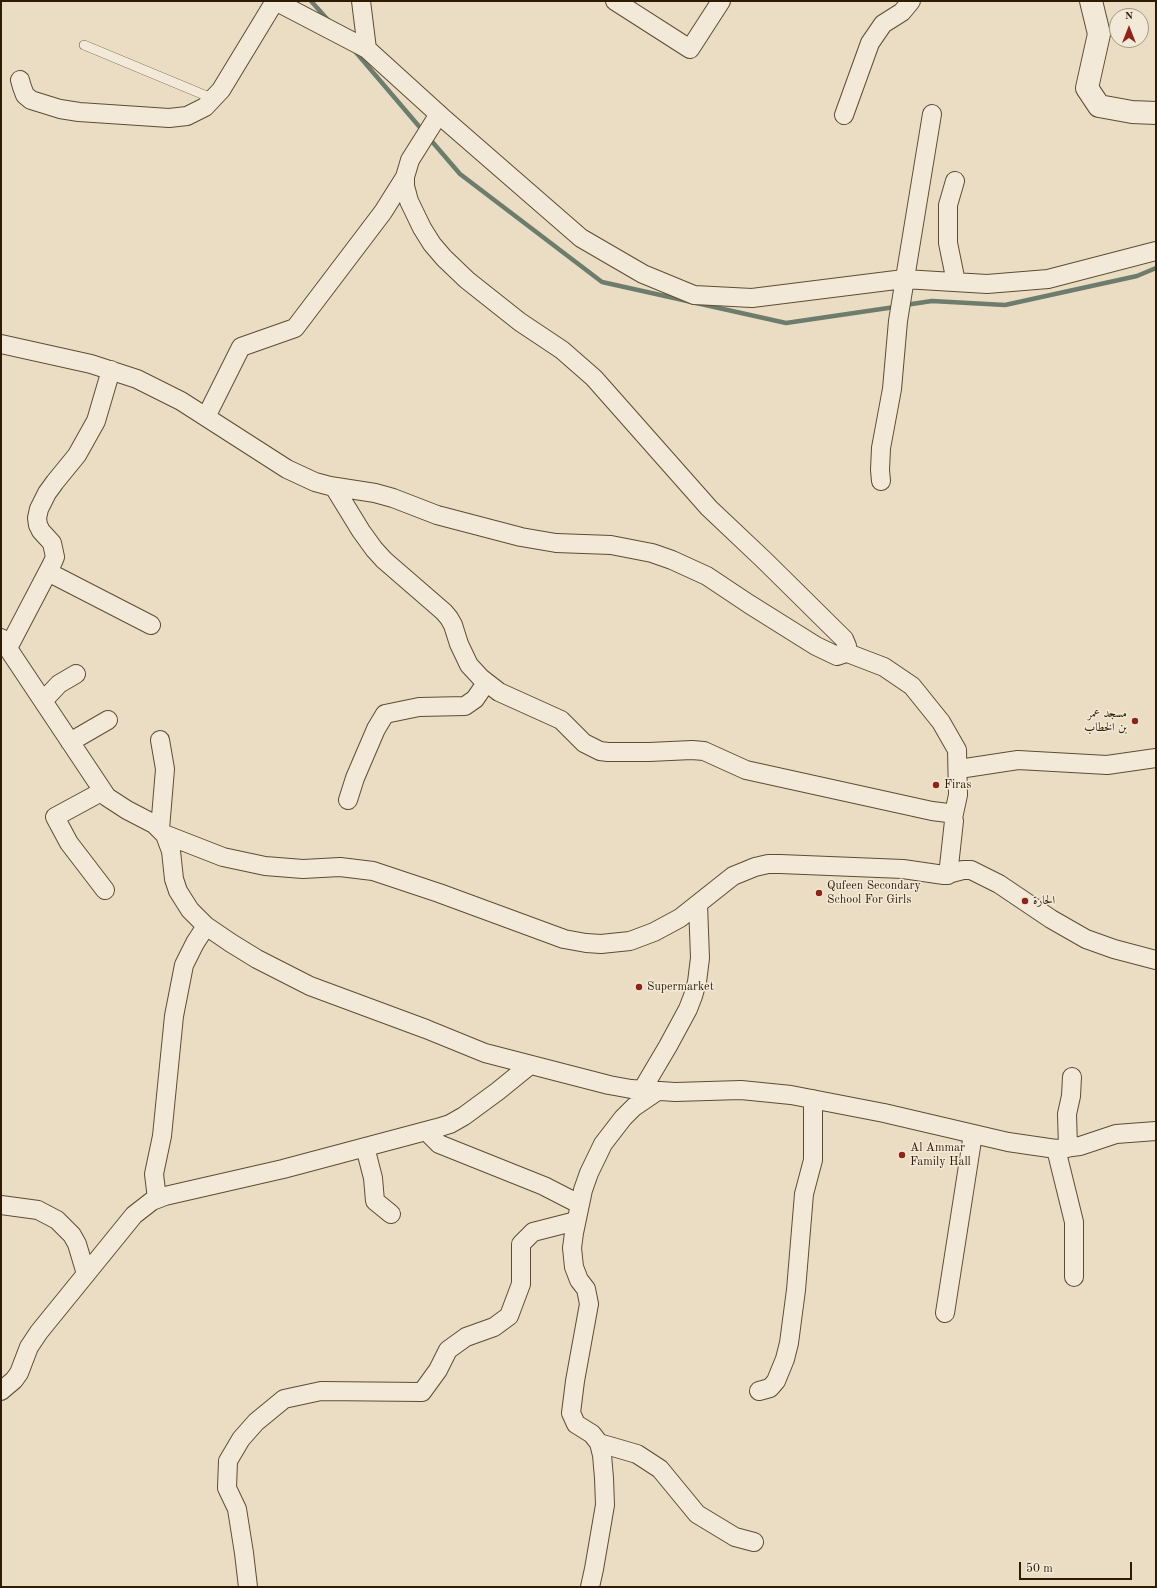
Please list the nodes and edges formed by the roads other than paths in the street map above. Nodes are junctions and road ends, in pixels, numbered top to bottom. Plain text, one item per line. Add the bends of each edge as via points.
1 (275, 1) edge
2 (361, 1) edge
3 (615, 1) edge
4 (721, 1) edge
5 (911, 1) edge
6 (1092, 1) edge
7 (84, 45) dead end
8 (367, 49) junction
9 (20, 80) dead end
10 (214, 99) junction
11 (1156, 113) edge
12 (438, 114) junction
13 (844, 114) dead end
14 (932, 114) dead end
15 (405, 177) junction
16 (955, 181) dead end
17 (1156, 251) edge
18 (904, 280) junction
19 (956, 282) junction
20 (1, 344) edge
21 (111, 370) junction
22 (206, 417) junction
23 (881, 481) dead end
24 (334, 487) junction
25 (48, 572) junction
26 (151, 625) dead end
27 (3, 640) edge
28 (845, 652) junction
29 (76, 674) dead end
30 (486, 683) junction
31 (44, 701) junction
32 (108, 720) dead end
33 (160, 740) dead end
34 (70, 742) junction
35 (1156, 758) edge
36 (959, 769) junction
37 (103, 791) junction
38 (348, 800) dead end
39 (953, 818) junction
40 (162, 832) junction
41 (948, 875) junction
42 (105, 890) dead end
43 (698, 904) junction
44 (206, 926) junction
45 (1156, 960) edge
46 (530, 1065) junction
47 (1072, 1077) dead end
48 (649, 1091) junction
49 (813, 1099) junction
50 (426, 1131) junction
51 (1156, 1131) edge
52 (974, 1134) junction
53 (365, 1147) junction
54 (1062, 1149) junction
55 (157, 1199) junction
56 (1, 1205) edge
57 (578, 1213) junction
58 (391, 1214) dead end
59 (86, 1274) junction
60 (1074, 1277) dead end
61 (945, 1313) dead end
62 (1, 1391) edge
63 (759, 1391) dead end
64 (599, 1443) junction
65 (754, 1542) dead end
66 (248, 1587) edge
67 (590, 1587) edge

1 - 8 street
1 - 10 street
2 - 8 street
3 - 4 street via 690,49
5 - 13 street via 902,12 883,24 870,43
6 - 11 street via 1099,34 1087,88 1099,106
7 - 10 lane
8 - 12 street
9 - 10 street via 25,95 35,102 79,112 178,118 196,112
12 - 15 street via 410,160
12 - 18 street via 581,238 643,274 694,295 752,298
14 - 18 street
15 - 22 street via 383,212 296,328 241,347
15 - 28 street via 407,195 414,212 429,238 456,271 562,350 594,378 709,508 844,639 847,646
16 - 19 street via 948,205 948,243
17 - 19 street via 1048,279 987,284
18 - 19 street
18 - 23 street via 892,389 881,448
20 - 21 street
21 - 22 street via 160,389
21 - 25 street via 96,421 77,455 51,488 38,511 39,528 51,540 54,550 54,561
22 - 24 street via 287,469 315,482
24 - 28 street via 375,493 437,515 538,540 556,543 611,544 652,553 686,565 707,576 816,646 838,656
24 - 30 street via 374,549 449,618 463,655 476,674
25 - 26 street
25 - 27 street
27 - 31 street
28 - 36 street via 884,667 912,686 941,722 957,750
29 - 31 street via 59,684
30 - 38 street via 475,699 465,706 419,707 385,714 376,729
30 - 39 street via 512,699 561,720 584,743 600,751 704,751 746,770 946,812
31 - 34 street
32 - 34 street
33 - 40 street via 165,769
34 - 37 street
35 - 36 street via 1107,765 1018,760
36 - 39 street via 958,795
37 - 40 street via 109,798
37 - 42 street via 55,817 69,843
39 - 41 street
40 - 43 street via 223,856 267,867 340,867 373,871 564,939 586,943 616,943 645,936 674,921
40 - 44 street via 170,847 178,891 190,910
41 - 43 street via 903,869 768,864 733,876
41 - 45 street via 964,870 975,871 1086,939
43 - 48 street via 700,958 697,982 688,1009 668,1046
44 - 46 street via 257,959 310,986 485,1053
44 - 55 street via 184,966 174,1016 162,1136 154,1174
46 - 48 street via 610,1085
46 - 50 street via 464,1116 450,1124
47 - 54 street
48 - 49 street via 741,1090
48 - 57 street via 603,1144 589,1172
49 - 52 street
49 - 63 street via 813,1160 804,1194 796,1290 788,1343 776,1381 770,1388
50 - 53 street
50 - 57 street via 439,1144 544,1186
51 - 54 street via 1116,1134
52 - 54 street via 1008,1142
52 - 61 street
53 - 55 street
53 - 58 street via 373,1178 375,1201
54 - 60 street via 1074,1222
55 - 59 street via 134,1215
56 - 59 street via 38,1210 57,1220 77,1244
57 - 64 street via 572,1258 589,1304 571,1413 576,1424 592,1434
57 - 66 street via 533,1232 521,1244 521,1284 509,1316 494,1327 466,1337 448,1350 438,1370 422,1392 321,1391 284,1399 256,1422 241,1439 228,1461 227,1488 237,1509
59 - 62 street via 34,1338 19,1373
64 - 65 street via 637,1454 660,1469 697,1514 735,1536
64 - 67 street via 605,1505

